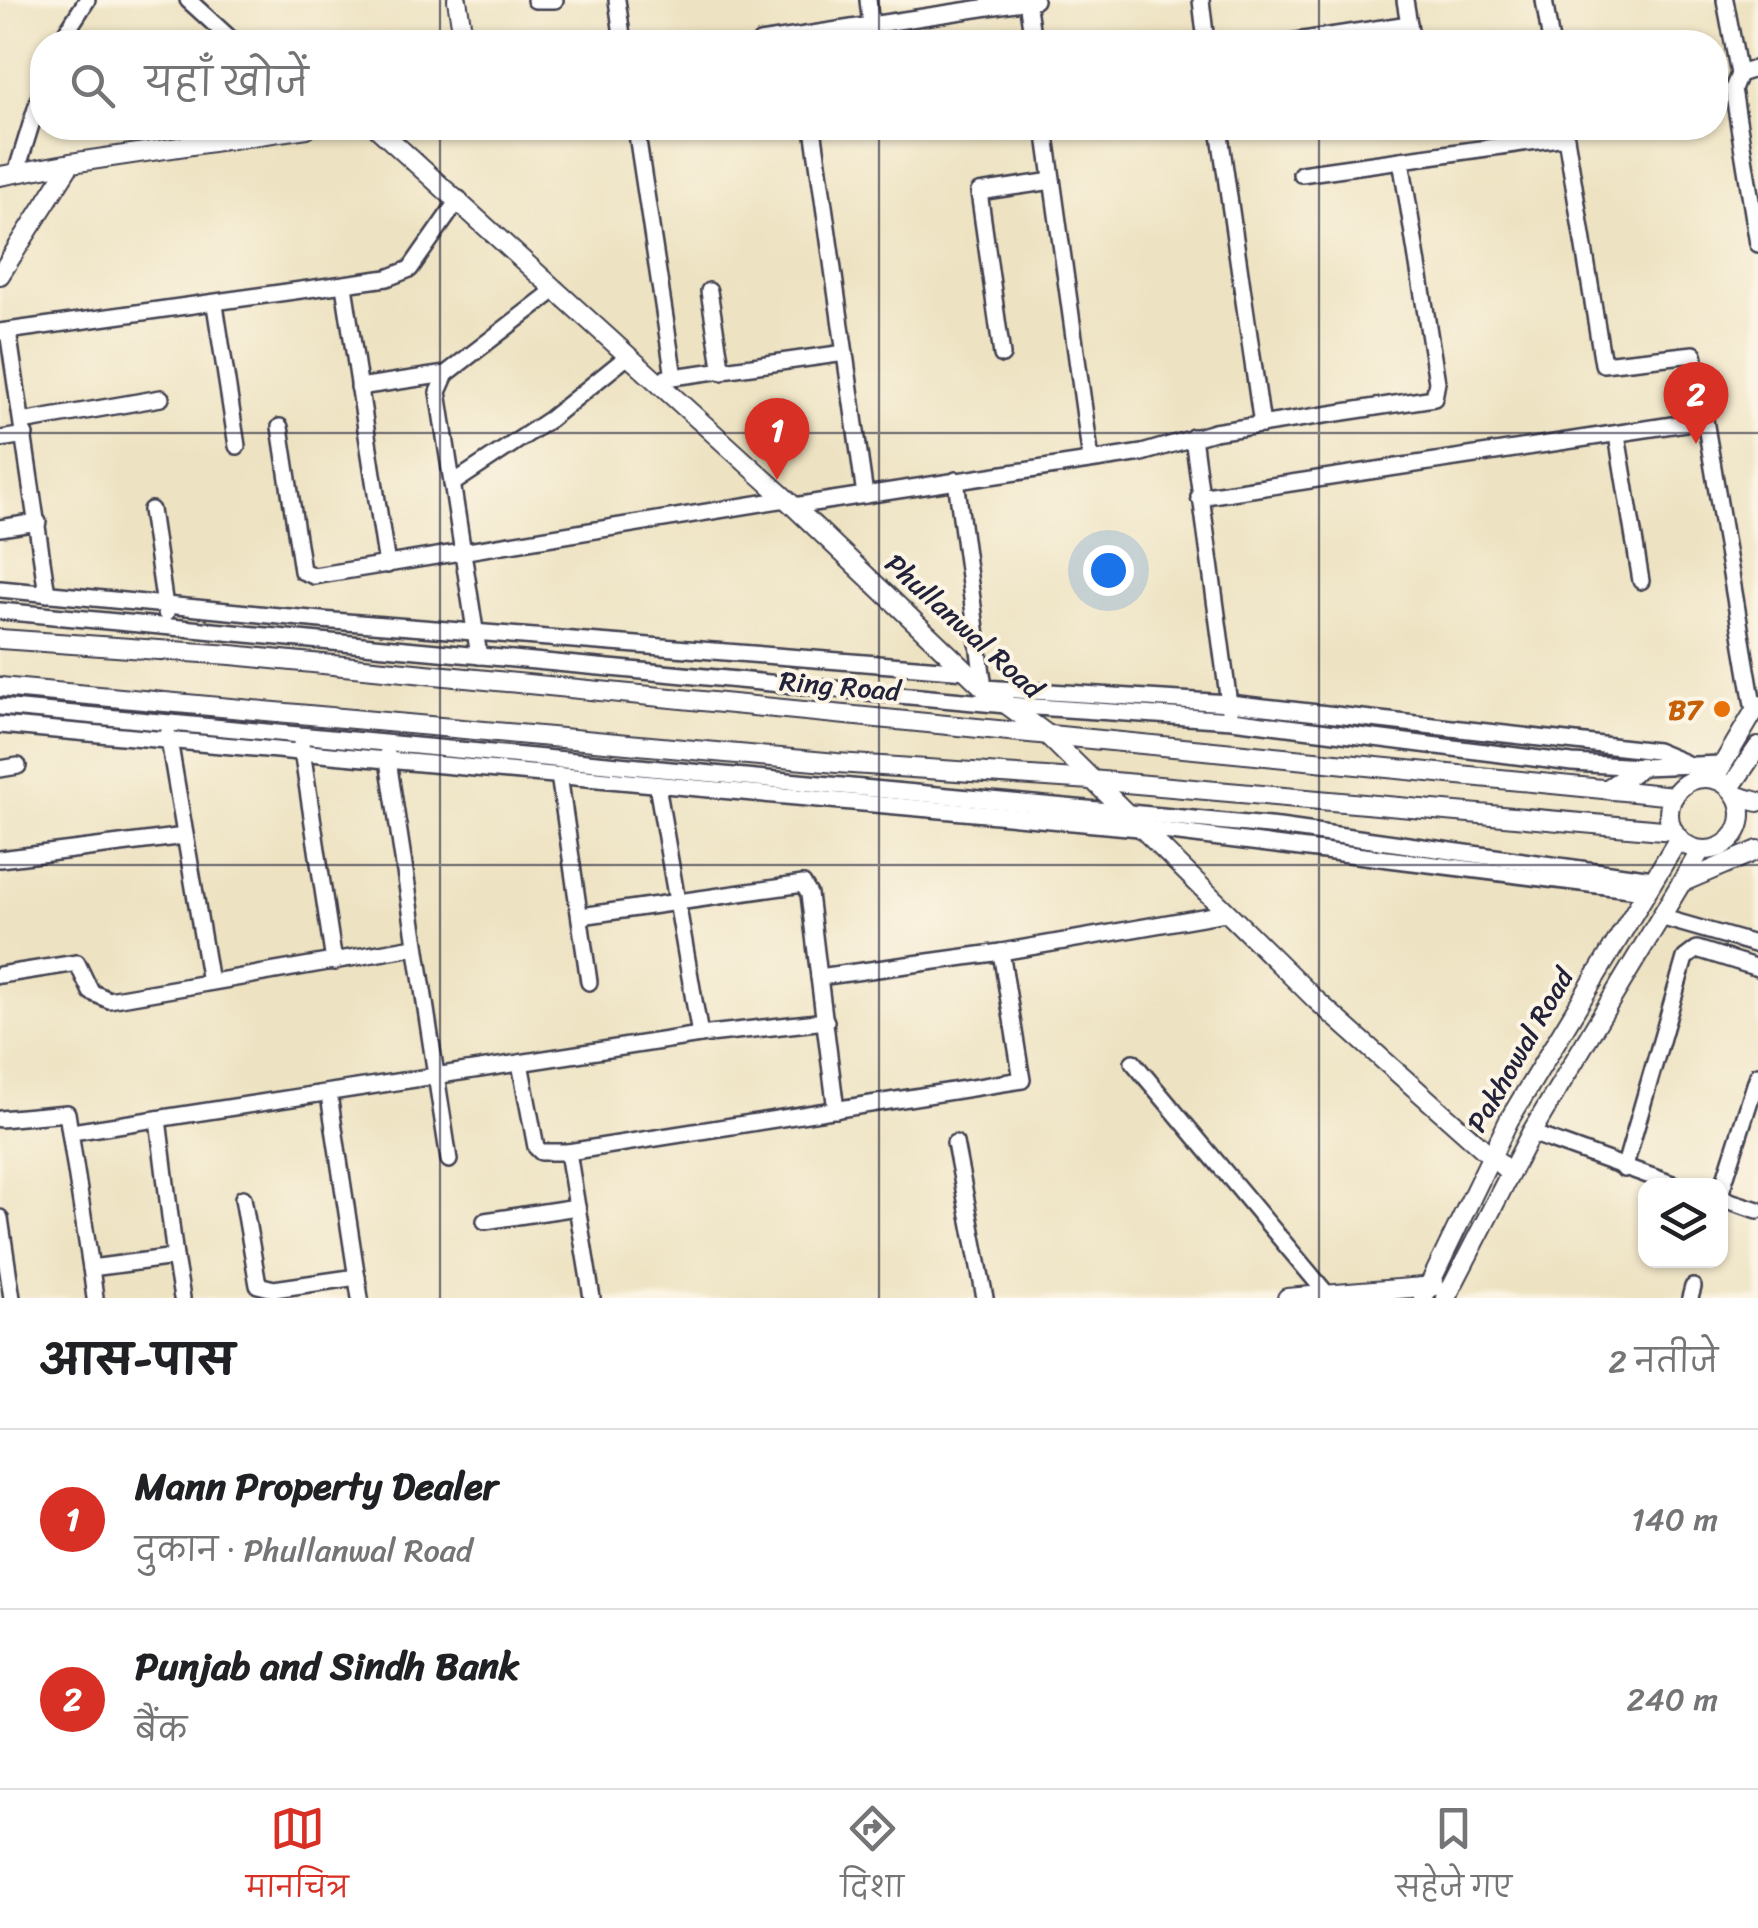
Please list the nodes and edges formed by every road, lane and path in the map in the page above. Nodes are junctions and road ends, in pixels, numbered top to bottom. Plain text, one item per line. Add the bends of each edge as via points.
1 (86, 0) edge
2 (188, 0) edge
3 (457, 0) edge
4 (535, 0) edge
5 (555, 0) edge
6 (617, 0) edge
7 (868, 0) edge
8 (1035, 0) edge
9 (1200, 0) edge
10 (1405, 0) edge
11 (1544, 0) edge
12 (1724, 0) edge
13 (1027, 1) edge
14 (1409, 24) junction
15 (871, 25) junction
16 (67, 30) edge
17 (221, 30) edge
18 (462, 30) edge
19 (621, 30) edge
20 (846, 30) edge
21 (1031, 30) edge
22 (1204, 30) edge
23 (1369, 30) edge
24 (1410, 30) edge
25 (1549, 30) edge
26 (1758, 68) edge
27 (1739, 74) junction
28 (30, 118) edge
29 (227, 140) edge
30 (391, 140) edge
31 (638, 140) edge
32 (815, 140) edge
33 (1047, 140) edge
34 (1220, 140) edge
35 (1518, 140) edge
36 (1566, 140) edge
37 (1401, 160) junction
38 (71, 163) junction
39 (8, 174) edge
40 (1302, 174) dead end
41 (1052, 181) junction
42 (460, 199) junction
43 (1758, 244) edge
44 (0, 275) edge
45 (344, 286) junction
46 (556, 289) junction
47 (709, 291) dead end
48 (215, 305) junction
49 (4, 332) edge
50 (845, 353) junction
51 (1002, 355) dead end
52 (628, 356) junction
53 (722, 372) junction
54 (446, 374) junction
55 (674, 377) junction
56 (654, 379) junction
57 (359, 386) junction
58 (161, 398) dead end
59 (1705, 420) junction
60 (1262, 425) junction
61 (280, 427) dead end
62 (24, 429) junction
63 (1616, 434) junction
64 (1193, 437) junction
65 (0, 439) edge
66 (237, 446) dead end
67 (1091, 460) junction
68 (956, 480) junction
69 (452, 484) junction
70 (865, 495) junction
71 (1199, 497) junction
72 (790, 502) junction
73 (151, 510) dead end
74 (38, 522) junction
75 (0, 528) edge
76 (464, 554) junction
77 (387, 565) junction
78 (1641, 581) dead end
79 (0, 589) edge
80 (47, 594) junction
81 (165, 604) junction
82 (0, 612) edge
83 (321, 620) junction
84 (168, 627) junction
85 (474, 632) junction
86 (0, 639) edge
87 (324, 641) junction
88 (478, 656) junction
89 (966, 671) junction
90 (0, 687) edge
91 (984, 688) junction
92 (1006, 705) junction
93 (0, 707) edge
94 (1756, 708) edge
95 (1230, 712) junction
96 (0, 724) edge
97 (168, 731) junction
98 (1044, 732) junction
99 (1407, 732) junction
100 (1738, 738) junction
101 (1556, 740) junction
102 (301, 744) junction
103 (1758, 746) edge
104 (387, 752) junction
105 (1552, 760) junction
106 (1689, 765) junction
107 (18, 766) dead end
108 (1641, 767) junction
109 (0, 769) edge
110 (559, 775) junction
111 (1091, 780) junction
112 (1726, 782) junction
113 (658, 785) junction
114 (1606, 789) junction
115 (1674, 796) junction
116 (1758, 802) edge
117 (1124, 812) junction
118 (1140, 828) junction
119 (1736, 832) junction
120 (1676, 835) junction
121 (185, 836) junction
122 (1758, 838) edge
123 (1701, 850) junction
124 (1758, 850) edge
125 (0, 859) edge
126 (1681, 883) junction
127 (1649, 885) junction
128 (676, 904) junction
129 (1225, 913) junction
130 (581, 916) junction
131 (1660, 917) junction
132 (414, 946) junction
133 (1758, 946) edge
134 (1000, 952) junction
135 (334, 962) junction
136 (1758, 968) edge
137 (0, 974) edge
138 (819, 977) junction
139 (210, 982) junction
140 (589, 982) dead end
141 (826, 1020) junction
142 (700, 1035) junction
143 (520, 1062) junction
144 (1133, 1062) dead end
145 (436, 1079) junction
146 (1757, 1081) edge
147 (329, 1095) junction
148 (836, 1110) junction
149 (0, 1119) edge
150 (158, 1119) junction
151 (72, 1132) junction
152 (1530, 1133) junction
153 (954, 1142) dead end
154 (568, 1152) junction
155 (1489, 1157) junction
156 (449, 1160) dead end
157 (1624, 1169) junction
158 (1508, 1172) junction
159 (1653, 1178) edge
160 (1726, 1178) edge
161 (243, 1198) dead end
162 (1728, 1200) edge
163 (577, 1207) junction
164 (1758, 1210) edge
165 (0, 1218) edge
166 (485, 1222) dead end
167 (175, 1257) junction
168 (91, 1268) junction
169 (357, 1277) junction
170 (1426, 1291) edge
171 (1326, 1293) junction
172 (1448, 1295) edge
173 (12, 1298) edge
174 (96, 1298) edge
175 (182, 1298) edge
176 (360, 1298) edge
177 (592, 1298) edge
178 (985, 1298) edge
179 (1286, 1298) edge

1 - 16 street
2 - 17 street
3 - 18 street
4 - 5 street
6 - 19 street
7 - 15 street
8 - 13 street
9 - 22 street
10 - 14 street
11 - 25 street
12 - 27 street
13 - 15 street
13 - 21 street
14 - 23 street
14 - 24 street
15 - 20 street
26 - 27 street
27 - 43 street via 1733,90
28 - 39 street
29 - 38 street
30 - 42 street, Phullanwal Road
31 - 55 street
32 - 50 street
33 - 41 street
34 - 60 street
35 - 37 street
36 - 59 street via 1603,364 1694,354
37 - 40 street
37 - 60 street via 1438,391 1426,400
38 - 39 street
38 - 44 street
41 - 51 street via 985,189 977,199
41 - 67 street
42 - 45 street via 410,268
42 - 46 street, Phullanwal Road
45 - 48 street
45 - 57 street
46 - 52 street, Phullanwal Road
46 - 54 street
47 - 53 street
48 - 49 street
48 - 66 street
49 - 62 street
50 - 53 street
50 - 70 street
52 - 56 street, Phullanwal Road
52 - 69 street via 550,419
53 - 55 street
54 - 57 street
54 - 69 street via 438,392
55 - 56 street
56 - 72 street, Phullanwal Road
57 - 77 street
58 - 62 street
59 - 63 street
59 - 94 street
60 - 64 street
61 - 77 street via 302,570 314,576
62 - 65 street
62 - 74 street
63 - 71 street
63 - 78 street
64 - 67 street
64 - 71 street
67 - 68 street
68 - 70 street
68 - 91 street
69 - 76 street
70 - 72 street
71 - 95 street
72 - 76 street
72 - 89 street, Phullanwal Road
73 - 81 street
74 - 75 street
74 - 80 street
76 - 77 street
76 - 85 street
79 - 80 street
80 - 81 street
81 - 83 street
81 - 84 street
82 - 84 street
83 - 85 street
83 - 87 street
84 - 87 street
85 - 88 street
85 - 89 street
86 - 98 street, Ring Road
87 - 88 street
88 - 92 street
89 - 91 street, Phullanwal Road
90 - 111 street
91 - 92 street, Phullanwal Road
91 - 95 street
92 - 95 street
92 - 98 street, Phullanwal Road
93 - 97 street
94 - 100 street
95 - 99 street
96 - 97 street
97 - 102 street
97 - 121 street
98 - 111 street, Phullanwal Road
98 - 114 street, Ring Road
99 - 101 street
99 - 105 street
100 - 103 street
100 - 112 street
101 - 105 street
101 - 106 street via 1656,751
102 - 104 street
102 - 135 street
103 - 112 street
104 - 110 street
104 - 117 street
104 - 132 street
105 - 108 street
106 - 108 street
106 - 112 street
107 - 109 street
108 - 114 street
110 - 113 street
110 - 130 street
111 - 117 street, Phullanwal Road
111 - 120 street
112 - 115 street via 1689,782
112 - 116 street
112 - 119 street via 1741,821
113 - 118 street
113 - 128 street
114 - 115 street, Ring Road
115 - 120 street
117 - 118 street, Phullanwal Road
117 - 127 street via 1279,827
118 - 127 street
118 - 129 street, Phullanwal Road
119 - 122 street
119 - 123 street via 1727,843
120 - 123 street
120 - 127 street, Pakhowal Road
121 - 125 street
121 - 139 street
123 - 126 street, Pakhowal Road
124 - 126 street
126 - 131 street, Pakhowal Road
127 - 155 street, Pakhowal Road
128 - 130 street
128 - 138 street via 803,884
128 - 142 street
129 - 134 street
129 - 155 street, Phullanwal Road
130 - 140 street
131 - 133 street
131 - 152 street, Pakhowal Road
132 - 135 street
132 - 145 street
134 - 138 street
134 - 148 street via 1022,1080
135 - 139 street
136 - 157 street via 1697,949 1685,958
137 - 139 street via 76,963 102,1000
138 - 141 street
141 - 142 street
141 - 148 street
142 - 143 street
143 - 145 street
143 - 154 street via 536,1147
144 - 171 street
145 - 147 street
145 - 156 street
146 - 160 street
147 - 150 street
147 - 169 street
148 - 154 street
149 - 151 street via 61,1111
150 - 151 street
150 - 167 street
151 - 168 street
152 - 157 street
152 - 158 street, Pakhowal Road
153 - 178 street
154 - 163 street
155 - 158 street, Phullanwal Road
155 - 170 street, Pakhowal Road
157 - 159 street
158 - 172 street, Pakhowal Road
161 - 169 street via 258,1285 274,1289
162 - 164 street
163 - 166 street
163 - 177 street
165 - 173 street
167 - 168 street
167 - 175 street
168 - 174 street
169 - 176 street
170 - 171 street
170 - 172 street
171 - 179 street

